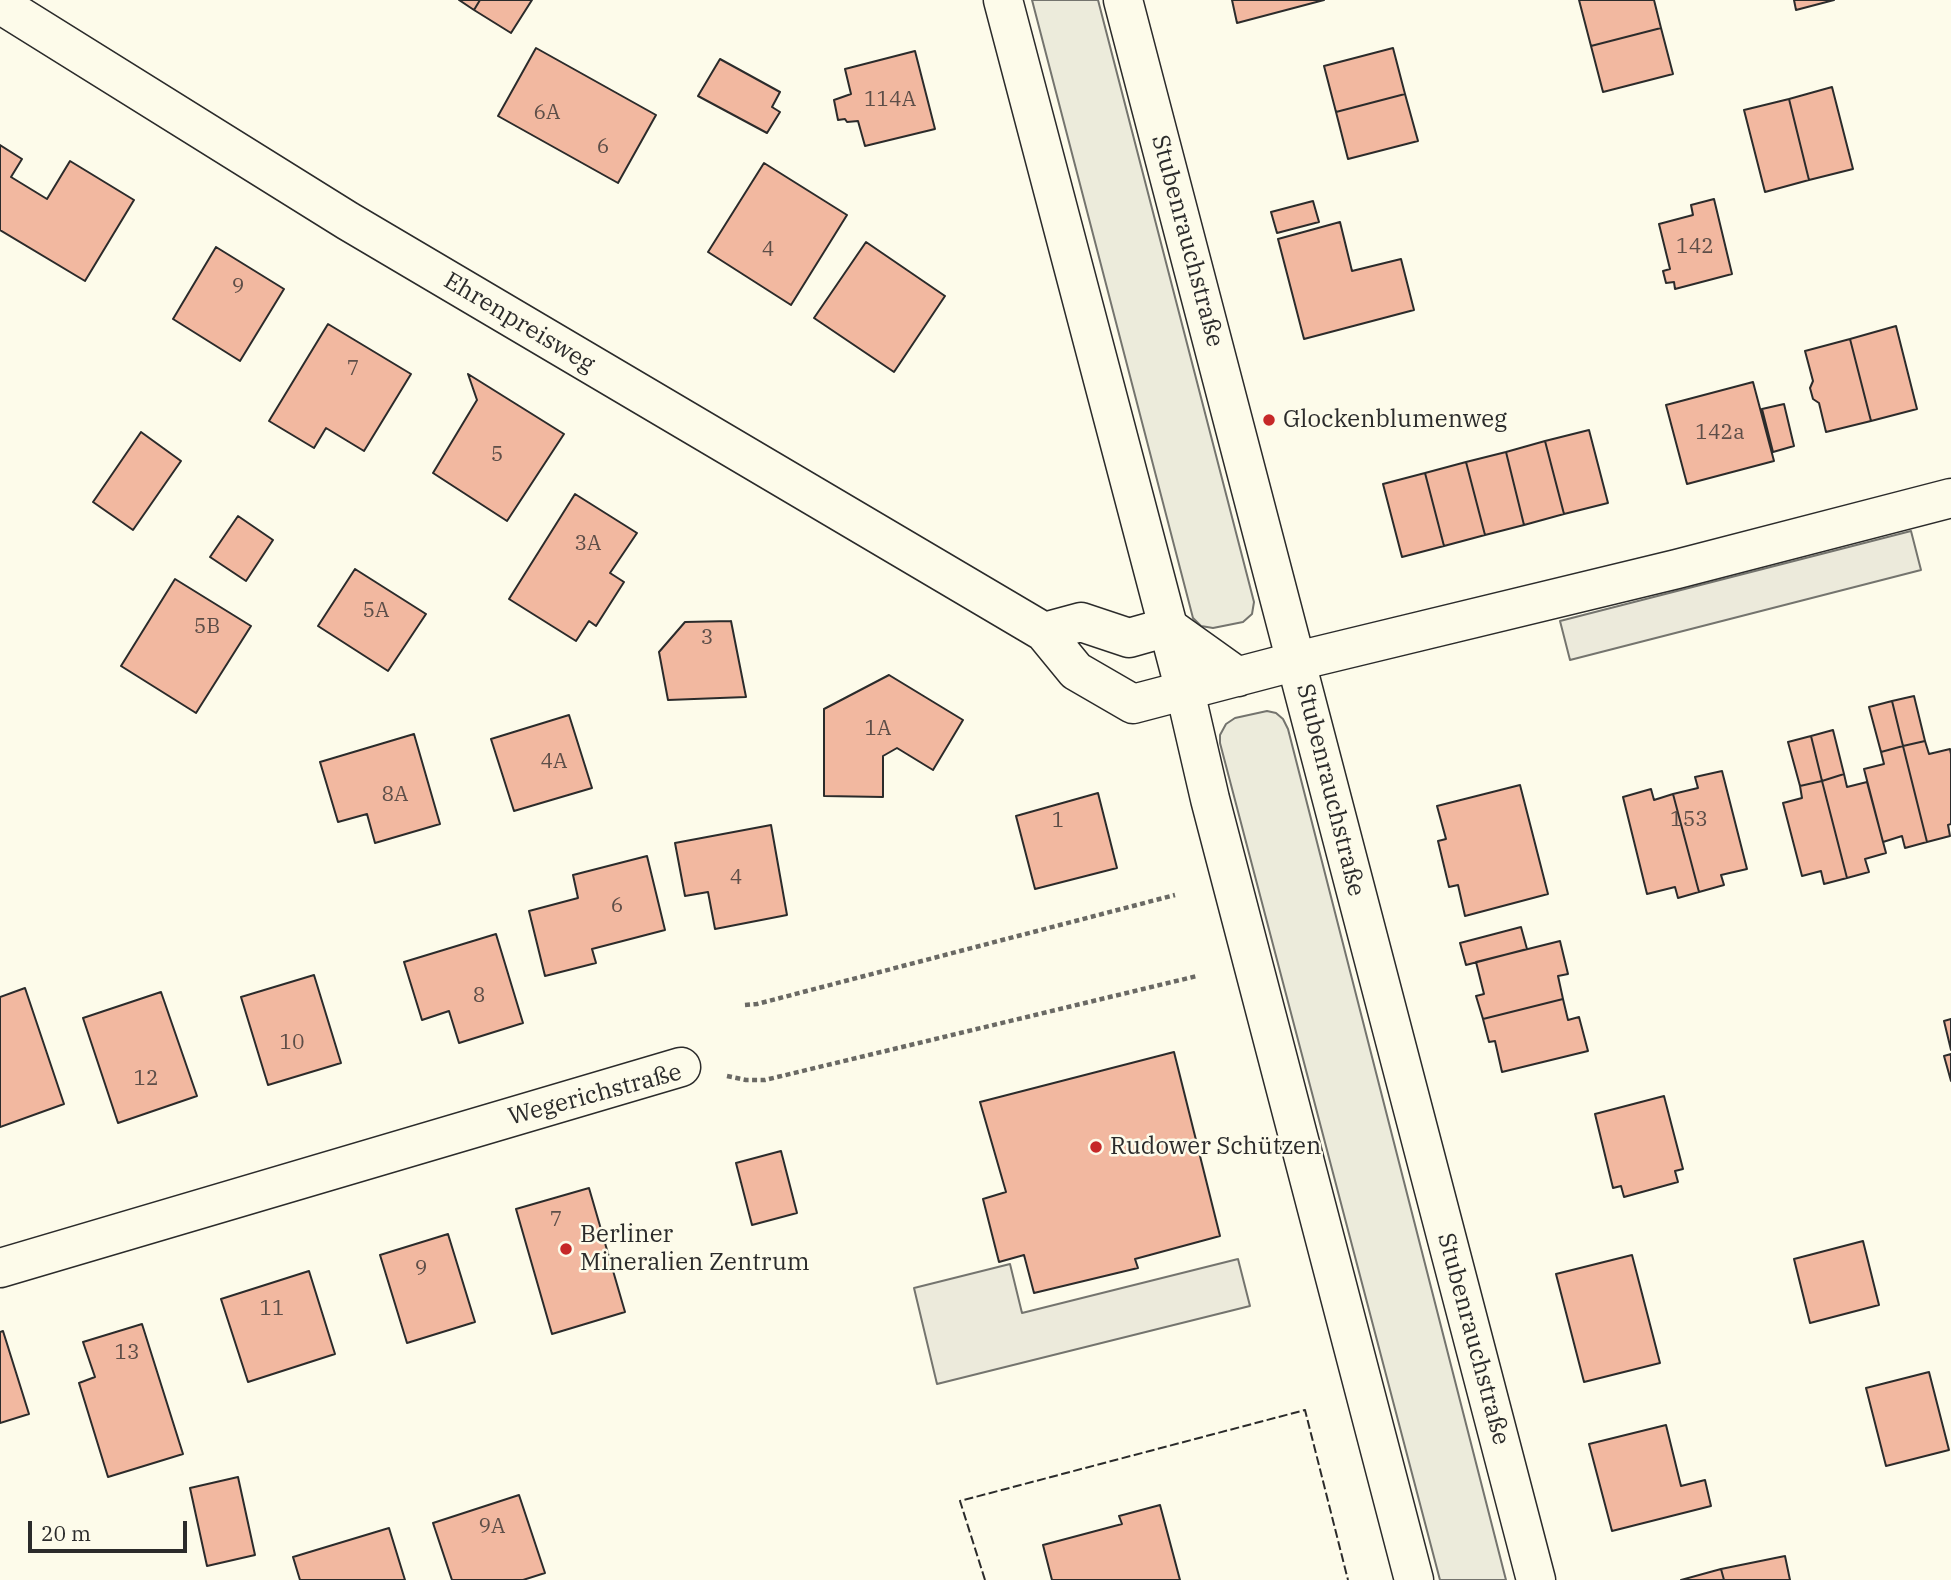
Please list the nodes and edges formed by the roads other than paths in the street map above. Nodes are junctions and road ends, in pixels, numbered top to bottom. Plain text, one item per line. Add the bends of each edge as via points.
1 (1003, 0) edge
2 (1123, 0) edge
3 (0, 4) edge
4 (1951, 498) edge
5 (1168, 627) junction
6 (1044, 632) junction
7 (1297, 661) junction
8 (1238, 677) junction
9 (1185, 691) junction
10 (681, 1067) road end
11 (0, 1268) edge
12 (1414, 1580) edge
13 (1536, 1580) edge

1 - 5 main road
2 - 7 main road, Stubenrauchstraße
3 - 6 main road, Ehrenpreisweg via 348,221
4 - 7 main road
5 - 6 main road via 1129,638 1081,622
5 - 8 main road
5 - 9 main road
6 - 9 main road, Ehrenpreisweg via 1076,671 1133,704
7 - 8 main road
7 - 13 main road, Stubenrauchstraße
8 - 9 main road
9 - 12 main road
10 - 11 main road, Wegerichstraße

